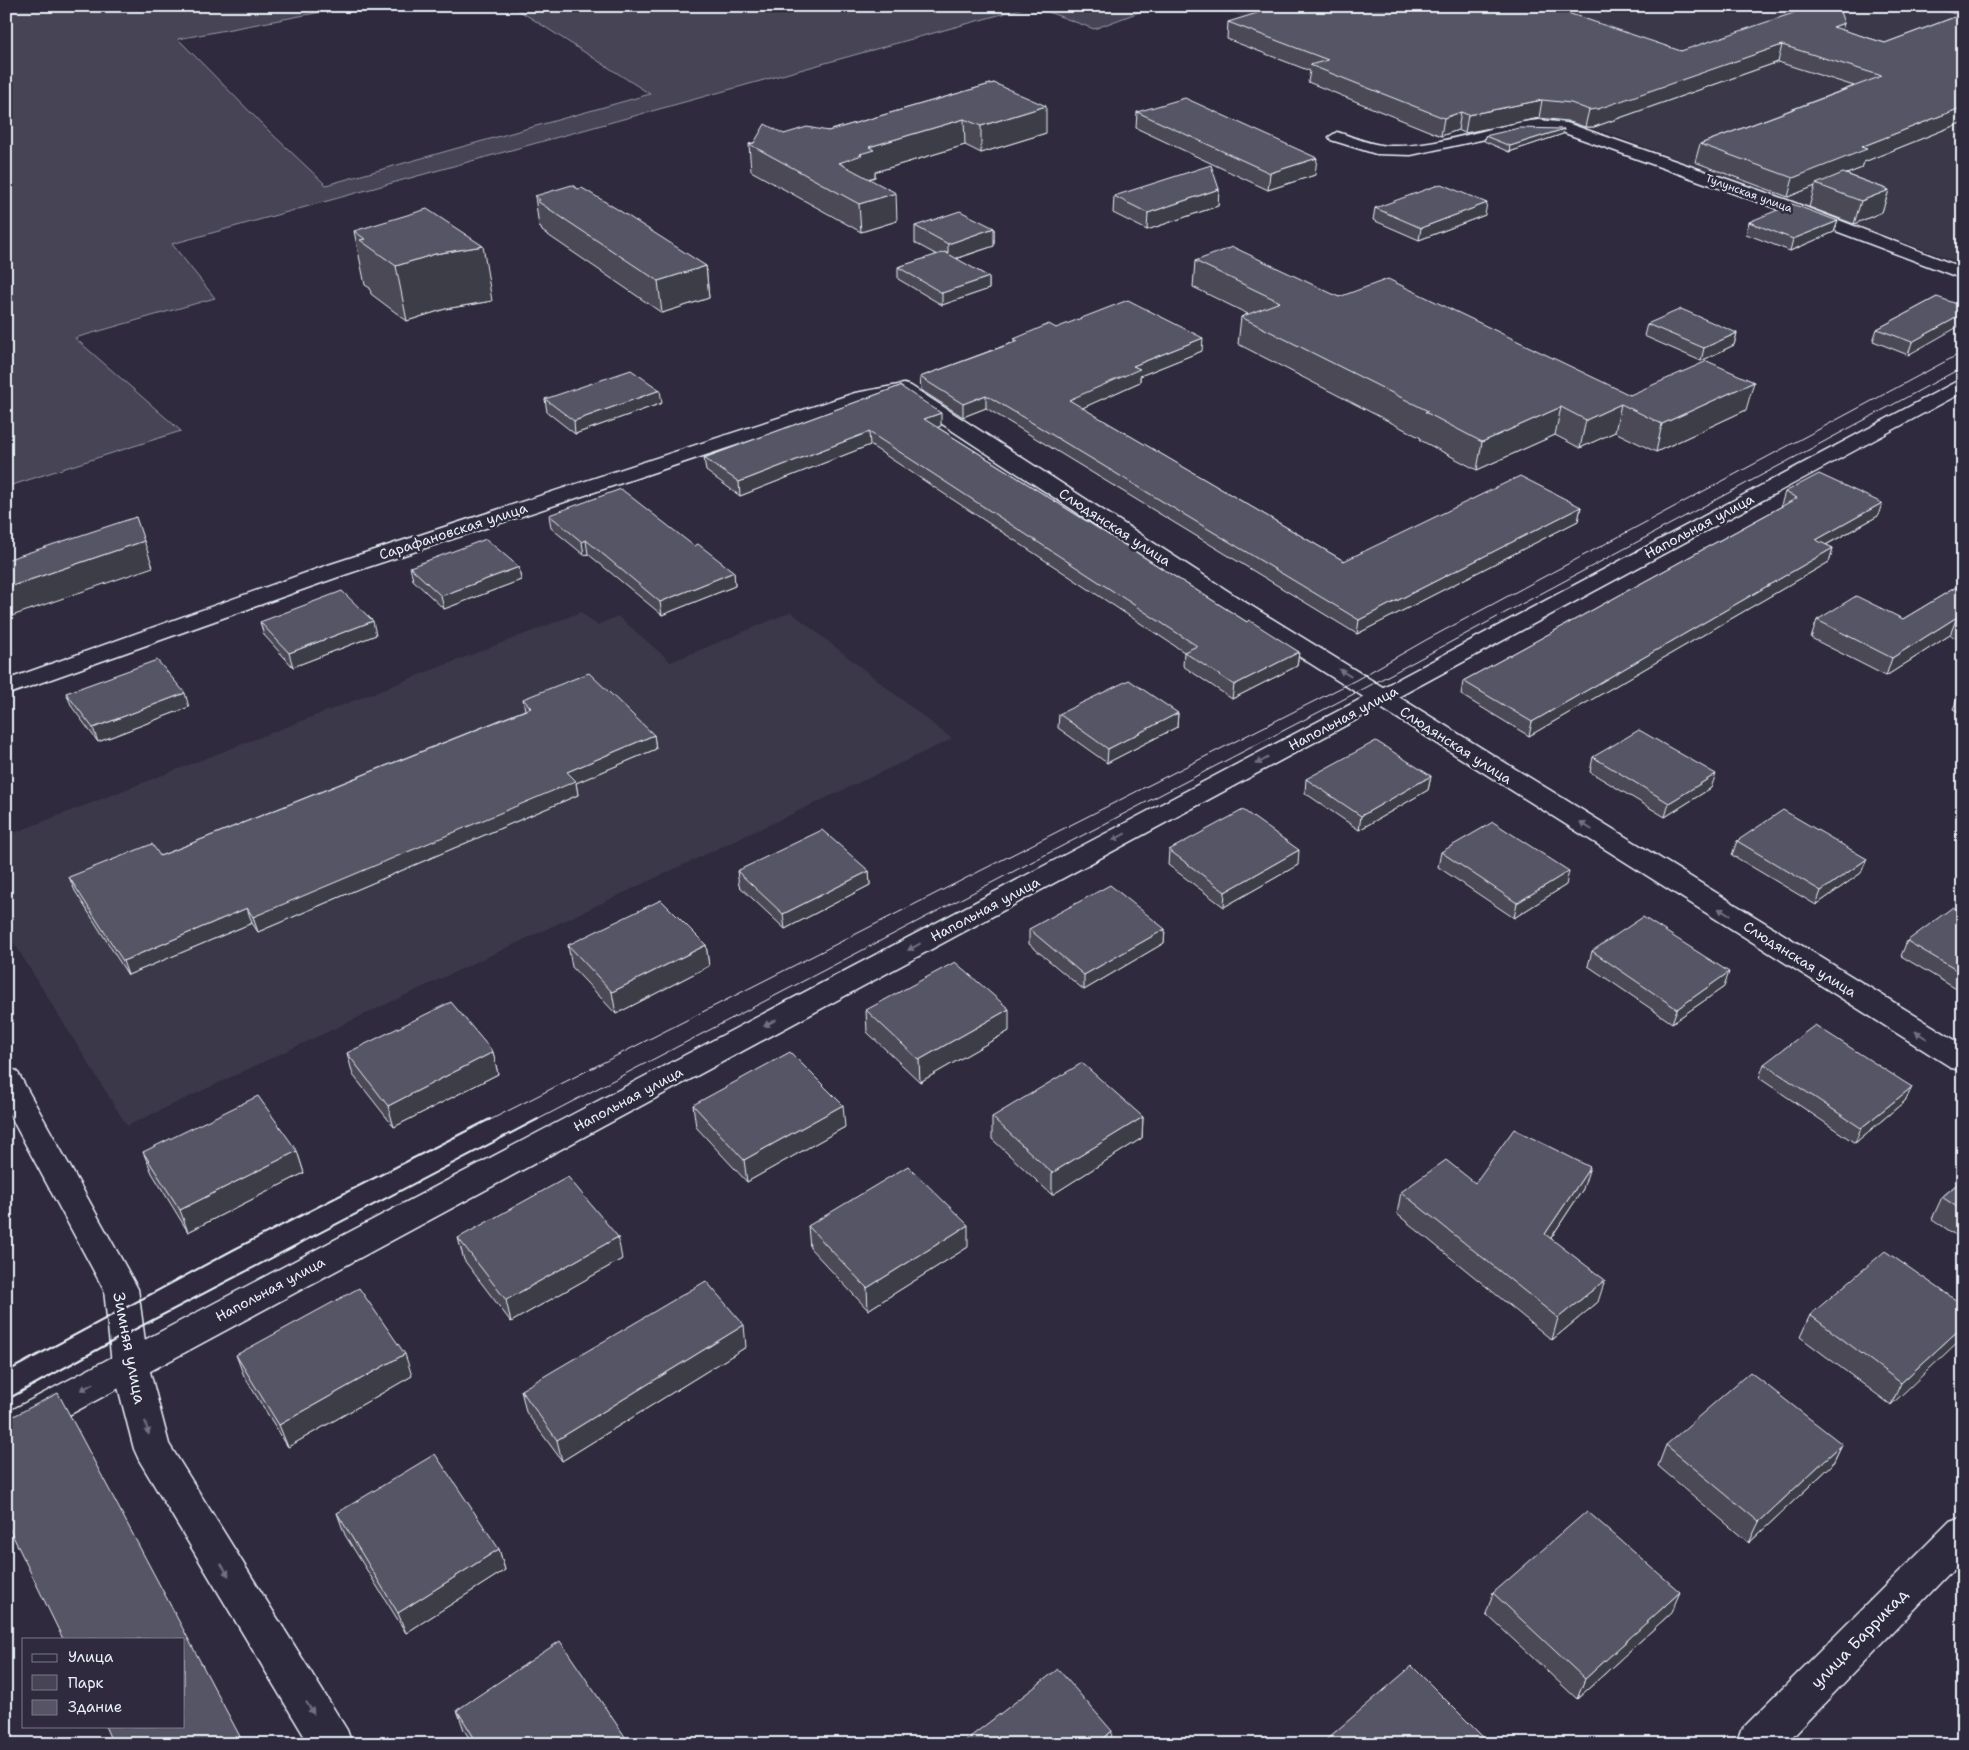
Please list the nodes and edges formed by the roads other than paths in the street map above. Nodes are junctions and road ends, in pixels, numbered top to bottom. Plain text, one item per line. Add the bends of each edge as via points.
1 (1337, 137) dead end
2 (1963, 274) edge
3 (1963, 384) edge
4 (904, 390) joint
5 (6, 688) edge
6 (1383, 697) junction
7 (1963, 1060) edge
8 (6, 1079) edge
9 (130, 1364) junction
10 (6, 1430) edge
11 (1963, 1533) edge
12 (332, 1744) edge
13 (1756, 1744) edge

1 - 2 street, Тулунская улица via 1381,150 1414,150 1522,126 1561,126 1782,204
3 - 6 street, Напольная улица
4 - 5 street, Сарафановская улица via 862,397 336,570
6 -> 4 street, Слюдянская улица via 1240,609
7 -> 6 street, Слюдянская улица
6 -> 9 street, Напольная улица
8 - 9 street, Зимняя улица via 121,1289
9 -> 10 street, Напольная улица
9 -> 12 street, Зимняя улица via 152,1449
11 - 13 street, улица Баррикад

